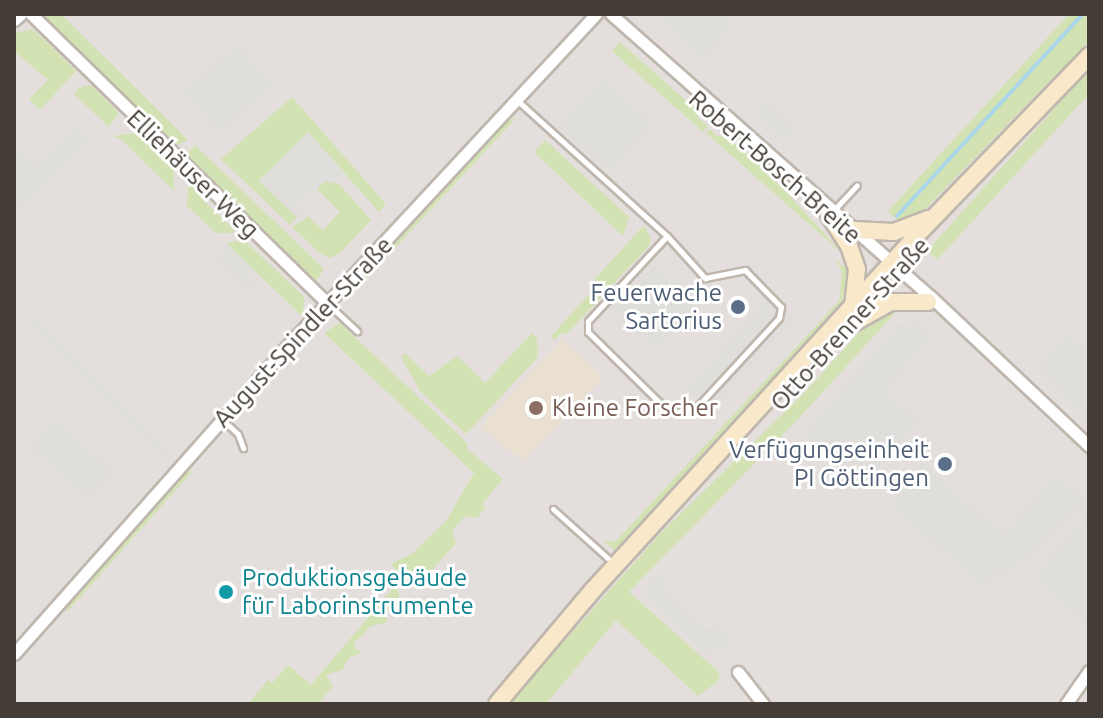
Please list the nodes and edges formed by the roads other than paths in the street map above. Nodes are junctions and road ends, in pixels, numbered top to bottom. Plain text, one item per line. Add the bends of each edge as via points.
1 (21, 14) edge
2 (31, 14) edge
3 (596, 14) edge
4 (604, 14) edge
5 (611, 14) edge
6 (14, 20) edge
7 (1084, 61) edge
8 (517, 100) junction
9 (857, 185) dead end
10 (831, 213) junction
11 (936, 214) junction
12 (855, 230) junction
13 (667, 236) junction
14 (895, 268) junction
15 (928, 302) junction
16 (328, 304) junction
17 (852, 307) junction
18 (949, 317) junction
19 (848, 326) junction
20 (357, 331) dead end
21 (222, 419) junction
22 (1089, 446) edge
23 (243, 448) dead end
24 (553, 509) dead end
25 (615, 565) junction
26 (580, 608) junction
27 (14, 654) edge
28 (1089, 671) edge
29 (738, 672) dead end
30 (497, 704) edge
31 (763, 704) edge
32 (1066, 704) edge

1 - 6 street
2 - 16 street, Elliehäuser Weg
3 - 8 street, August-Spindler-Straße
4 - 10 street, Robert-Bosch-Breite
5 - 10 street, Robert-Bosch-Breite
7 - 11 main road, Otto-Brenner-Straße
7 - 14 main road, Otto-Brenner-Straße
8 - 13 lane
8 - 16 street, August-Spindler-Straße
9 - 10 lane
10 - 12 street, Robert-Bosch-Breite
10 - 14 street, Robert-Bosch-Breite
10 - 17 main road via 857,269
11 - 12 main road via 894,232
11 - 14 main road, Otto-Brenner-Straße
12 - 14 street, Robert-Bosch-Breite
13 - 13 lane via 705,278 745,270 781,310 696,408 677,412 660,403 588,332 588,321
14 - 15 street, Robert-Bosch-Breite
14 - 17 main road, Otto-Brenner-Straße
14 - 18 street, Robert-Bosch-Breite
14 - 19 main road, Otto-Brenner-Straße
15 - 18 street, Robert-Bosch-Breite
15 - 19 main road via 891,302
16 - 20 lane, Elliehäuser Weg
16 - 21 street, August-Spindler-Straße
17 - 25 main road, Otto-Brenner-Straße
18 - 22 street, Robert-Bosch-Breite
19 - 26 main road, Otto-Brenner-Straße
21 - 23 lane via 238,434
21 - 27 street, August-Spindler-Straße
24 - 25 lane
25 - 26 main road, Otto-Brenner-Straße
26 - 30 main road, Otto-Brenner-Straße
28 - 32 street
29 - 31 street

